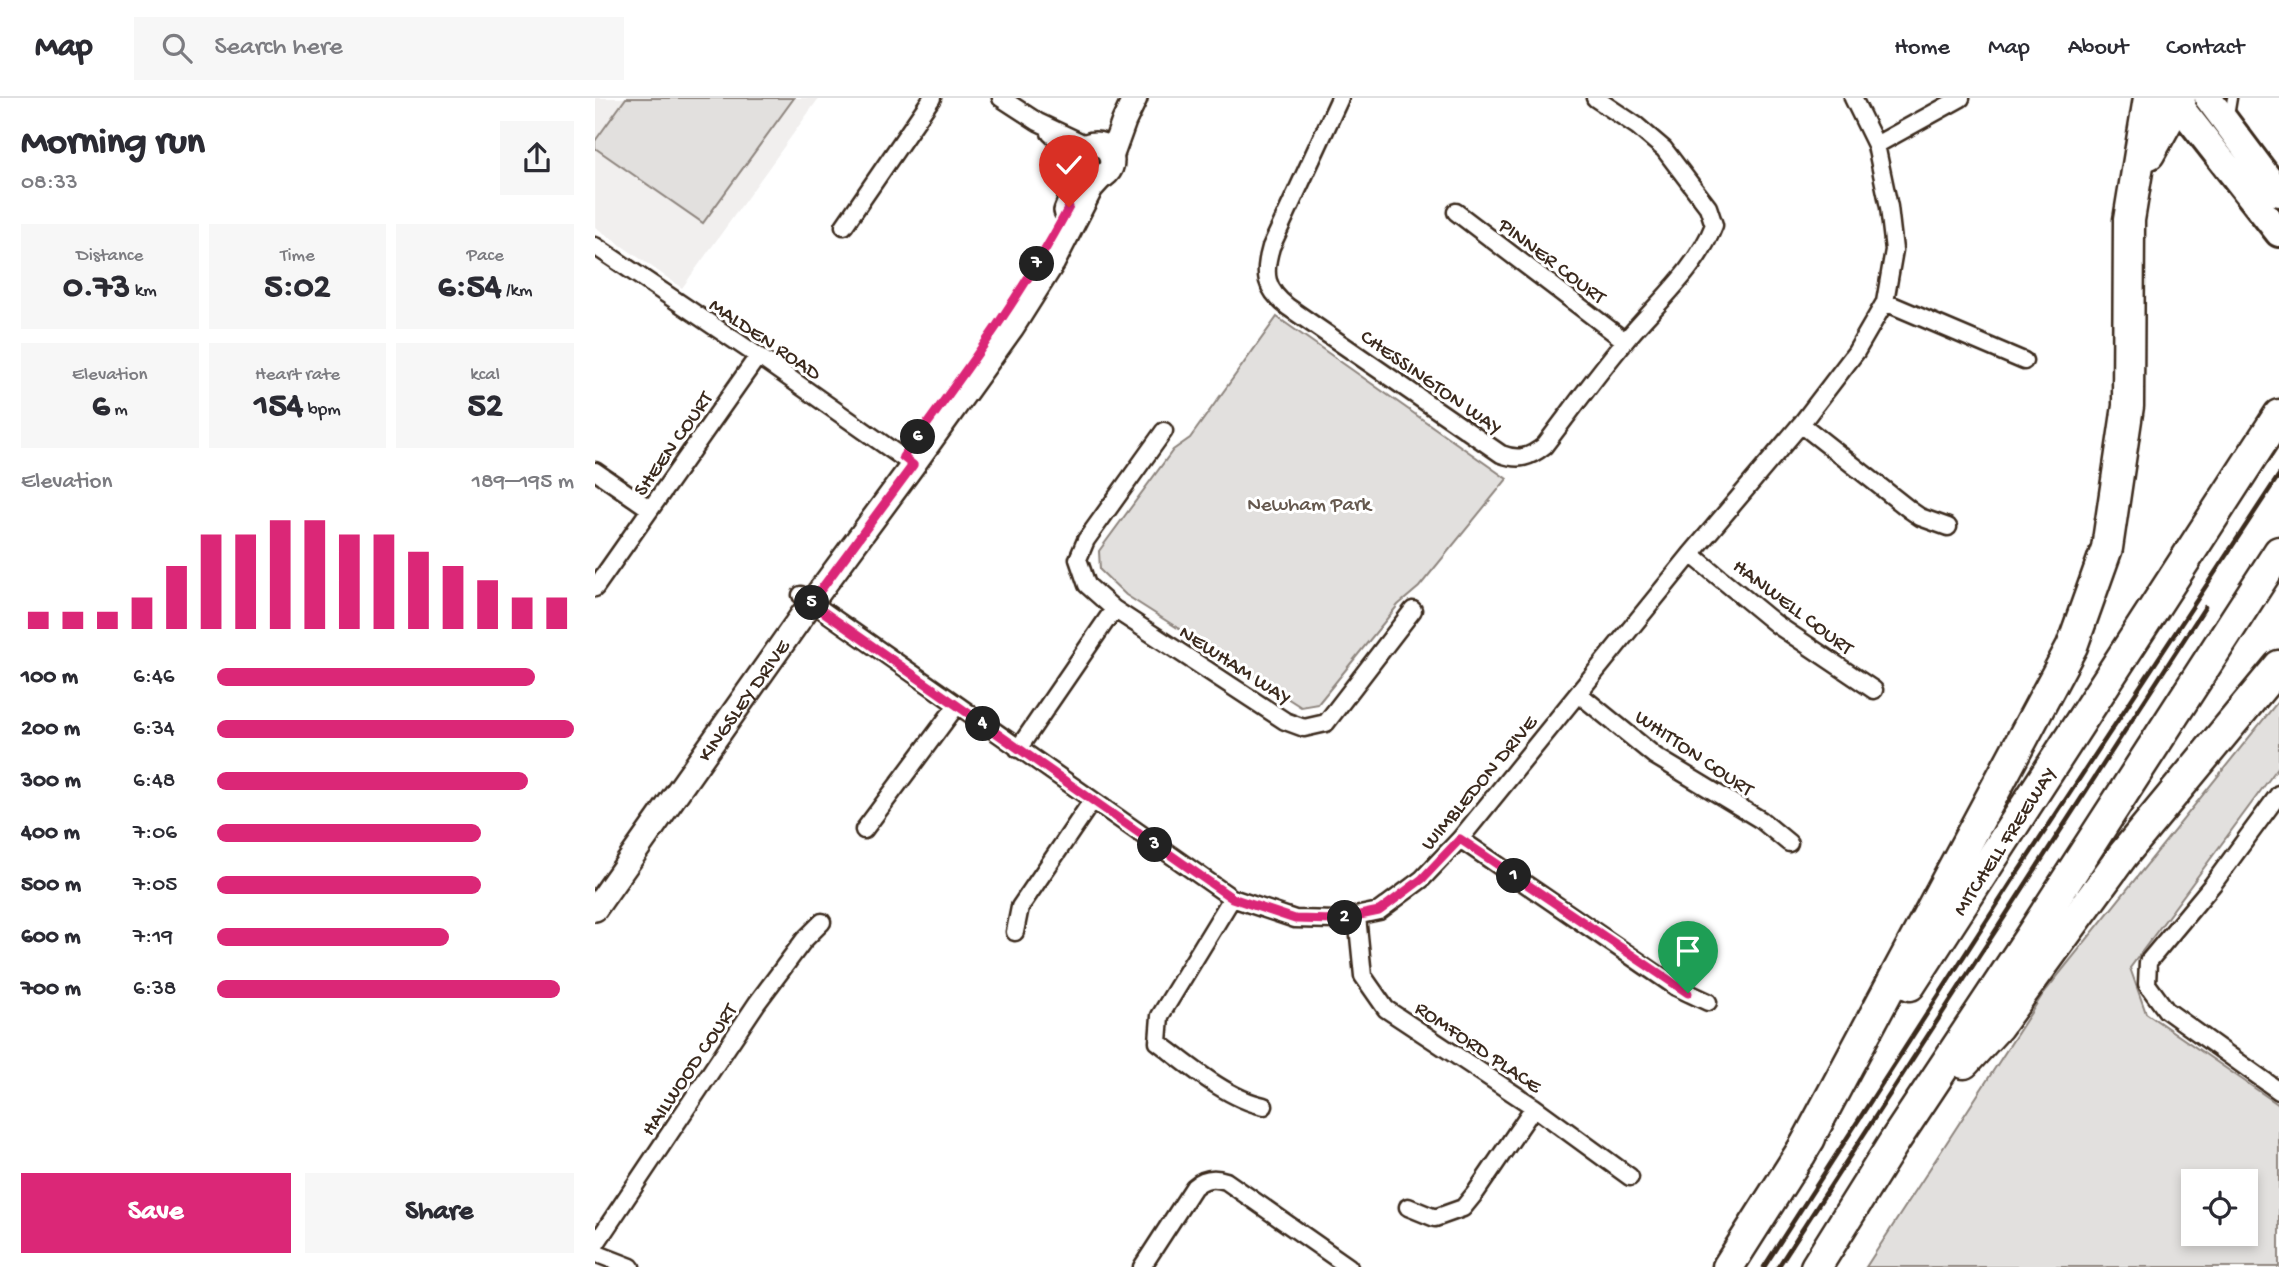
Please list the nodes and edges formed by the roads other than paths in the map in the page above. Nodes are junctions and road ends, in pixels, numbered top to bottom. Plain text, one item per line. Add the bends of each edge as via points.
1 (932, 98) edge
2 (1001, 98) edge
3 (1123, 98) edge
4 (1135, 98) edge
5 (1339, 98) edge
6 (1595, 98) edge
7 (1853, 98) edge
8 (1961, 98) edge
9 (2207, 98) edge
10 (2232, 98) edge
11 (2173, 99) edge
12 (2229, 127) junction
13 (1877, 145) junction
14 (1092, 158) junction
15 (2279, 193) edge
16 (1456, 212) dead end
17 (844, 226) dead end
18 (2279, 233) edge
19 (595, 246) edge
20 (1885, 302) junction
21 (1625, 341) junction
22 (758, 356) junction
23 (2024, 361) dead end
24 (2279, 415) edge
25 (1801, 424) junction
26 (1164, 431) dead end
27 (908, 461) junction
28 (595, 471) edge
29 (650, 509) junction
30 (1948, 527) dead end
31 (2279, 552) edge
32 (1691, 554) junction
33 (595, 588) edge
34 (806, 599) junction
35 (1114, 609) junction
36 (1413, 610) dead end
37 (2279, 666) edge
38 (1874, 690) dead end
39 (1579, 694) junction
40 (957, 705) junction
41 (1018, 749) junction
42 (2279, 794) edge
43 (1092, 801) junction
44 (864, 830) dead end
45 (1460, 839) junction
46 (1789, 843) dead end
47 (595, 888) edge
48 (1232, 898) junction
49 (595, 909) edge
50 (1357, 916) junction
51 (822, 922) dead end
52 (1015, 932) dead end
53 (1708, 1002) dead end
54 (2279, 1091) edge
55 (1264, 1106) dead end
56 (1534, 1107) junction
57 (1896, 1139) junction
58 (1800, 1155) junction
59 (1630, 1177) dead end
60 (1408, 1207) dead end
61 (595, 1245) edge
62 (595, 1253) edge
63 (631, 1267) edge
64 (1142, 1267) edge
65 (1349, 1267) edge
66 (1728, 1267) edge
67 (1816, 1267) edge

1 - 17 street
2 - 14 street
3 - 14 main road, KINGSLEY DRIVE
4 - 14 main road, KINGSLEY DRIVE via 1124,121
5 - 21 street, CHESSINGTON WAY via 1271,247 1265,271 1279,300 1511,458 1525,458 1543,446
6 - 21 street, CHESSINGTON WAY via 1664,149 1708,207 1714,225 1681,276
7 - 13 street, WIMBLEDON DRIVE
8 - 13 street
9 - 12 main road
10 - 12 lane
11 - 18 main road
11 - 58 highway via 2136,180 2128,238 2128,405 2107,548 2072,646
12 - 15 main road
13 - 20 street, WIMBLEDON DRIVE via 1894,250
14 - 27 main road, KINGSLEY DRIVE via 1045,252
16 - 21 street, PINNER COURT
19 - 22 street, MALDEN ROAD
20 - 23 street
20 - 25 street, WIMBLEDON DRIVE via 1856,352
22 - 27 street, MALDEN ROAD
22 - 29 street, SHEEN COURT
24 - 58 highway, MITCHELL FREEWAY
25 - 30 street via 1910,510
25 - 32 street, WIMBLEDON DRIVE
26 - 35 street, NEWHAM WAY via 1086,540 1078,559 1087,584
27 - 34 main road, KINGSLEY DRIVE
28 - 29 street
29 - 33 street, SHEEN COURT
31 - 57 highway
32 - 38 street, HANWELL COURT via 1776,624
32 - 39 street, WIMBLEDON DRIVE
34 - 40 street, WIMBLEDON DRIVE
34 - 47 main road, KINGSLEY DRIVE
34 - 49 main road, KINGSLEY DRIVE
35 - 36 street, NEWHAM WAY via 1285,721 1304,728 1326,723
35 - 41 street
37 - 57 highway via 2123,855 1998,1026
39 - 45 street, WIMBLEDON DRIVE
39 - 46 street, WHITTON COURT via 1655,756 1761,820
40 - 41 street, WIMBLEDON DRIVE
40 - 44 street
41 - 43 street, WIMBLEDON DRIVE
42 - 54 street via 2148,962 2147,984 2166,1010
43 - 48 street, WIMBLEDON DRIVE
43 - 52 street via 1020,907
45 - 50 street, WIMBLEDON DRIVE via 1422,879 1379,911
45 - 53 street via 1676,987
48 - 50 street, WIMBLEDON DRIVE via 1295,919
48 - 55 street via 1160,1016 1159,1042 1203,1077
50 - 56 street, ROMFORD PLACE via 1363,976 1386,1009
51 - 61 street, HAILWOOD COURT via 758,1003
56 - 59 street, ROMFORD PLACE
56 - 60 street via 1463,1208 1435,1218
57 - 67 highway
58 - 66 highway, MITCHELL FREEWAY
62 - 63 street
64 - 65 street via 1194,1187 1215,1178 1226,1181

